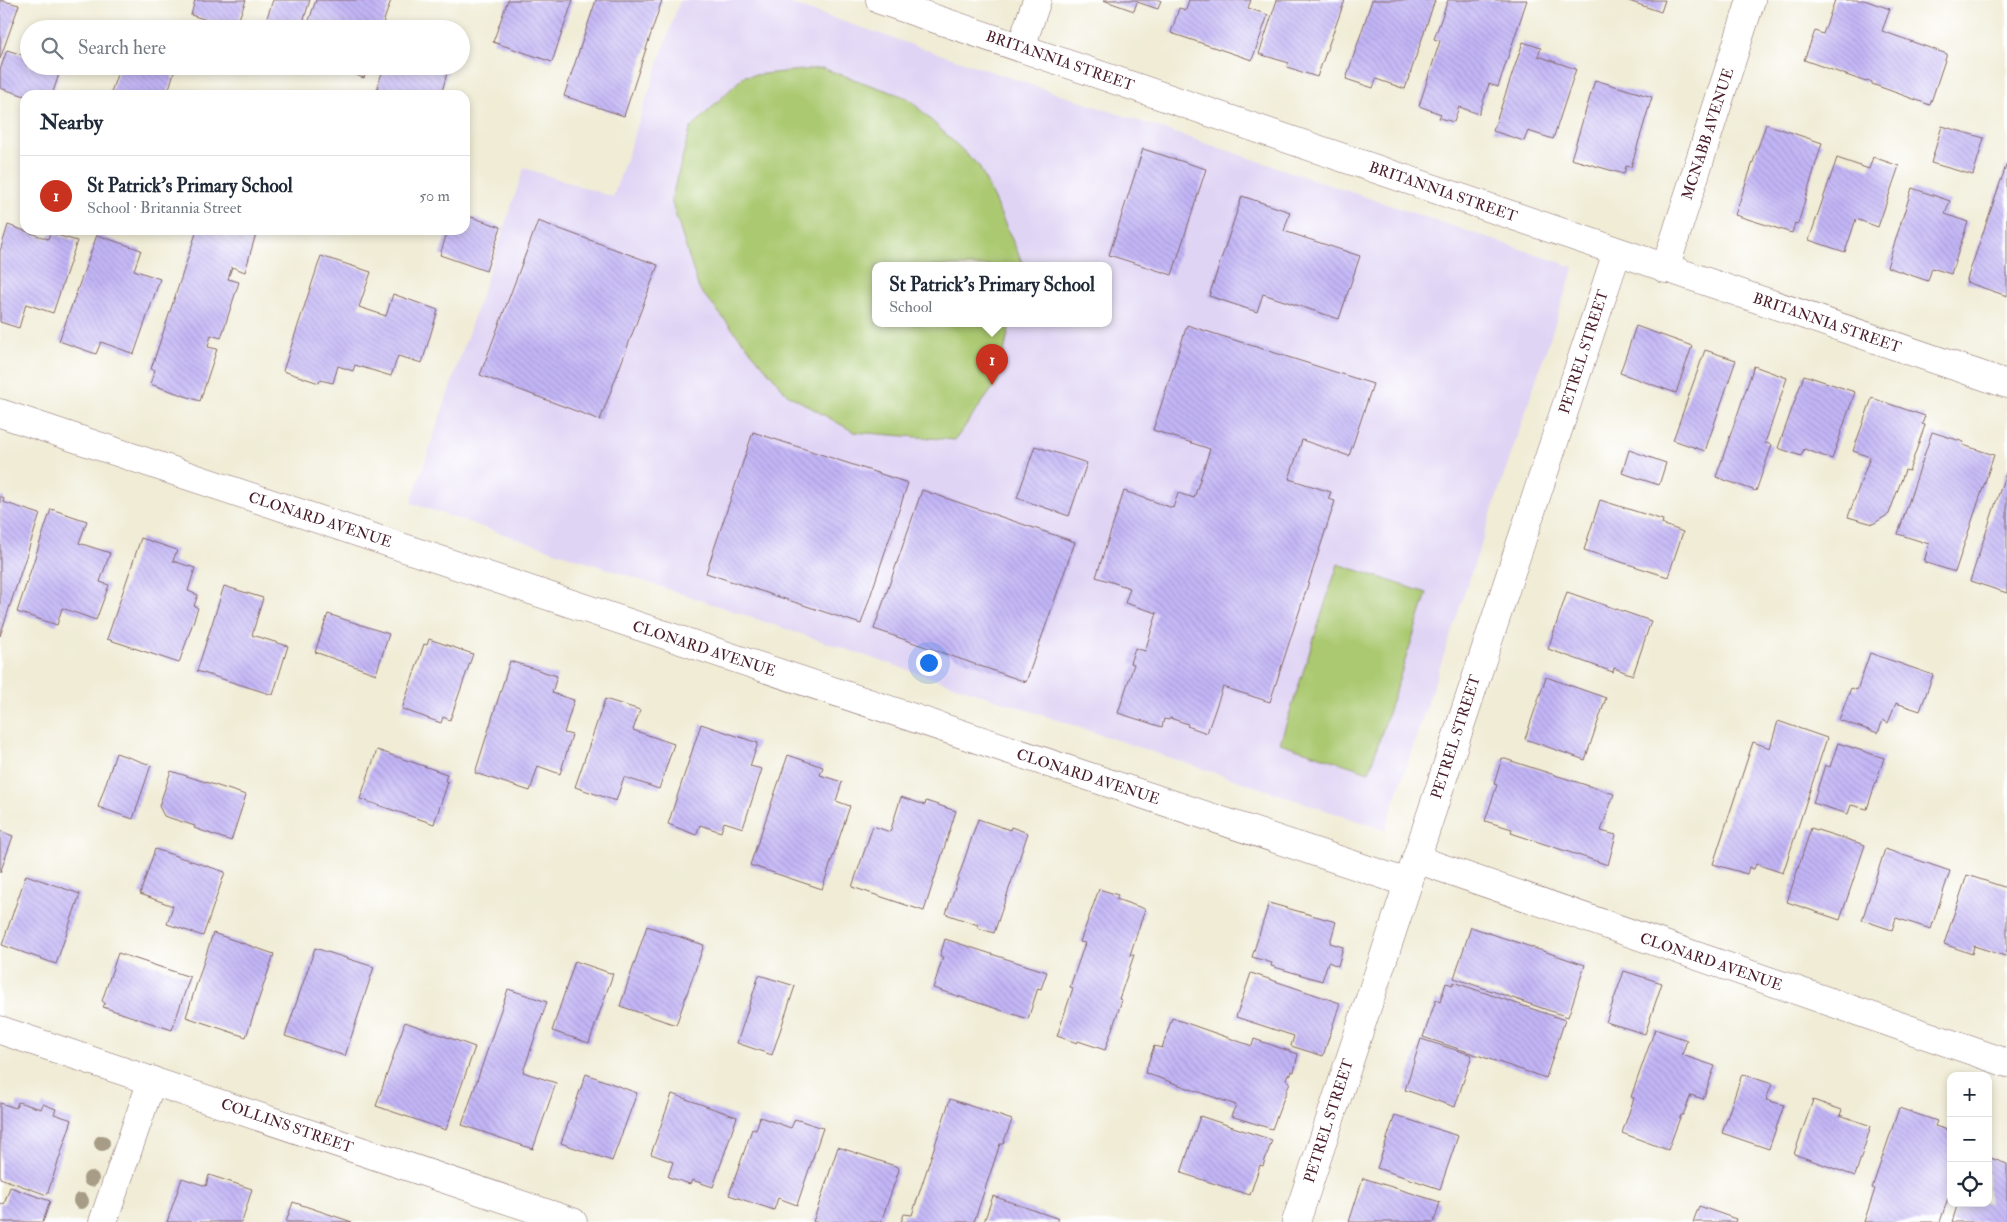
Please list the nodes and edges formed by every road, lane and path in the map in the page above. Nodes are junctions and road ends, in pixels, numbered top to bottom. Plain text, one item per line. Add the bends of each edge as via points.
1 (880, 0) edge
2 (1037, 0) edge
3 (1751, 0) edge
4 (1021, 47) junction
5 (1617, 252) junction
6 (1665, 268) junction
7 (2007, 384) edge
8 (0, 413) edge
9 (1412, 871) junction
10 (0, 1030) edge
11 (2007, 1064) edge
12 (152, 1080) junction
13 (103, 1222) edge
14 (573, 1222) edge
15 (1296, 1222) edge

1 - 4 street, BRITANNIA STREET
2 - 4 street
3 - 6 street, MCNABB AVENUE
4 - 5 street, BRITANNIA STREET
5 - 6 street, BRITANNIA STREET
5 - 9 street, PETREL STREET
6 - 7 street, BRITANNIA STREET
8 - 9 street, CLONARD AVENUE
9 - 11 street, CLONARD AVENUE
9 - 15 street, PETREL STREET
10 - 12 street, COLLINS STREET
12 - 13 street
12 - 14 street, COLLINS STREET

